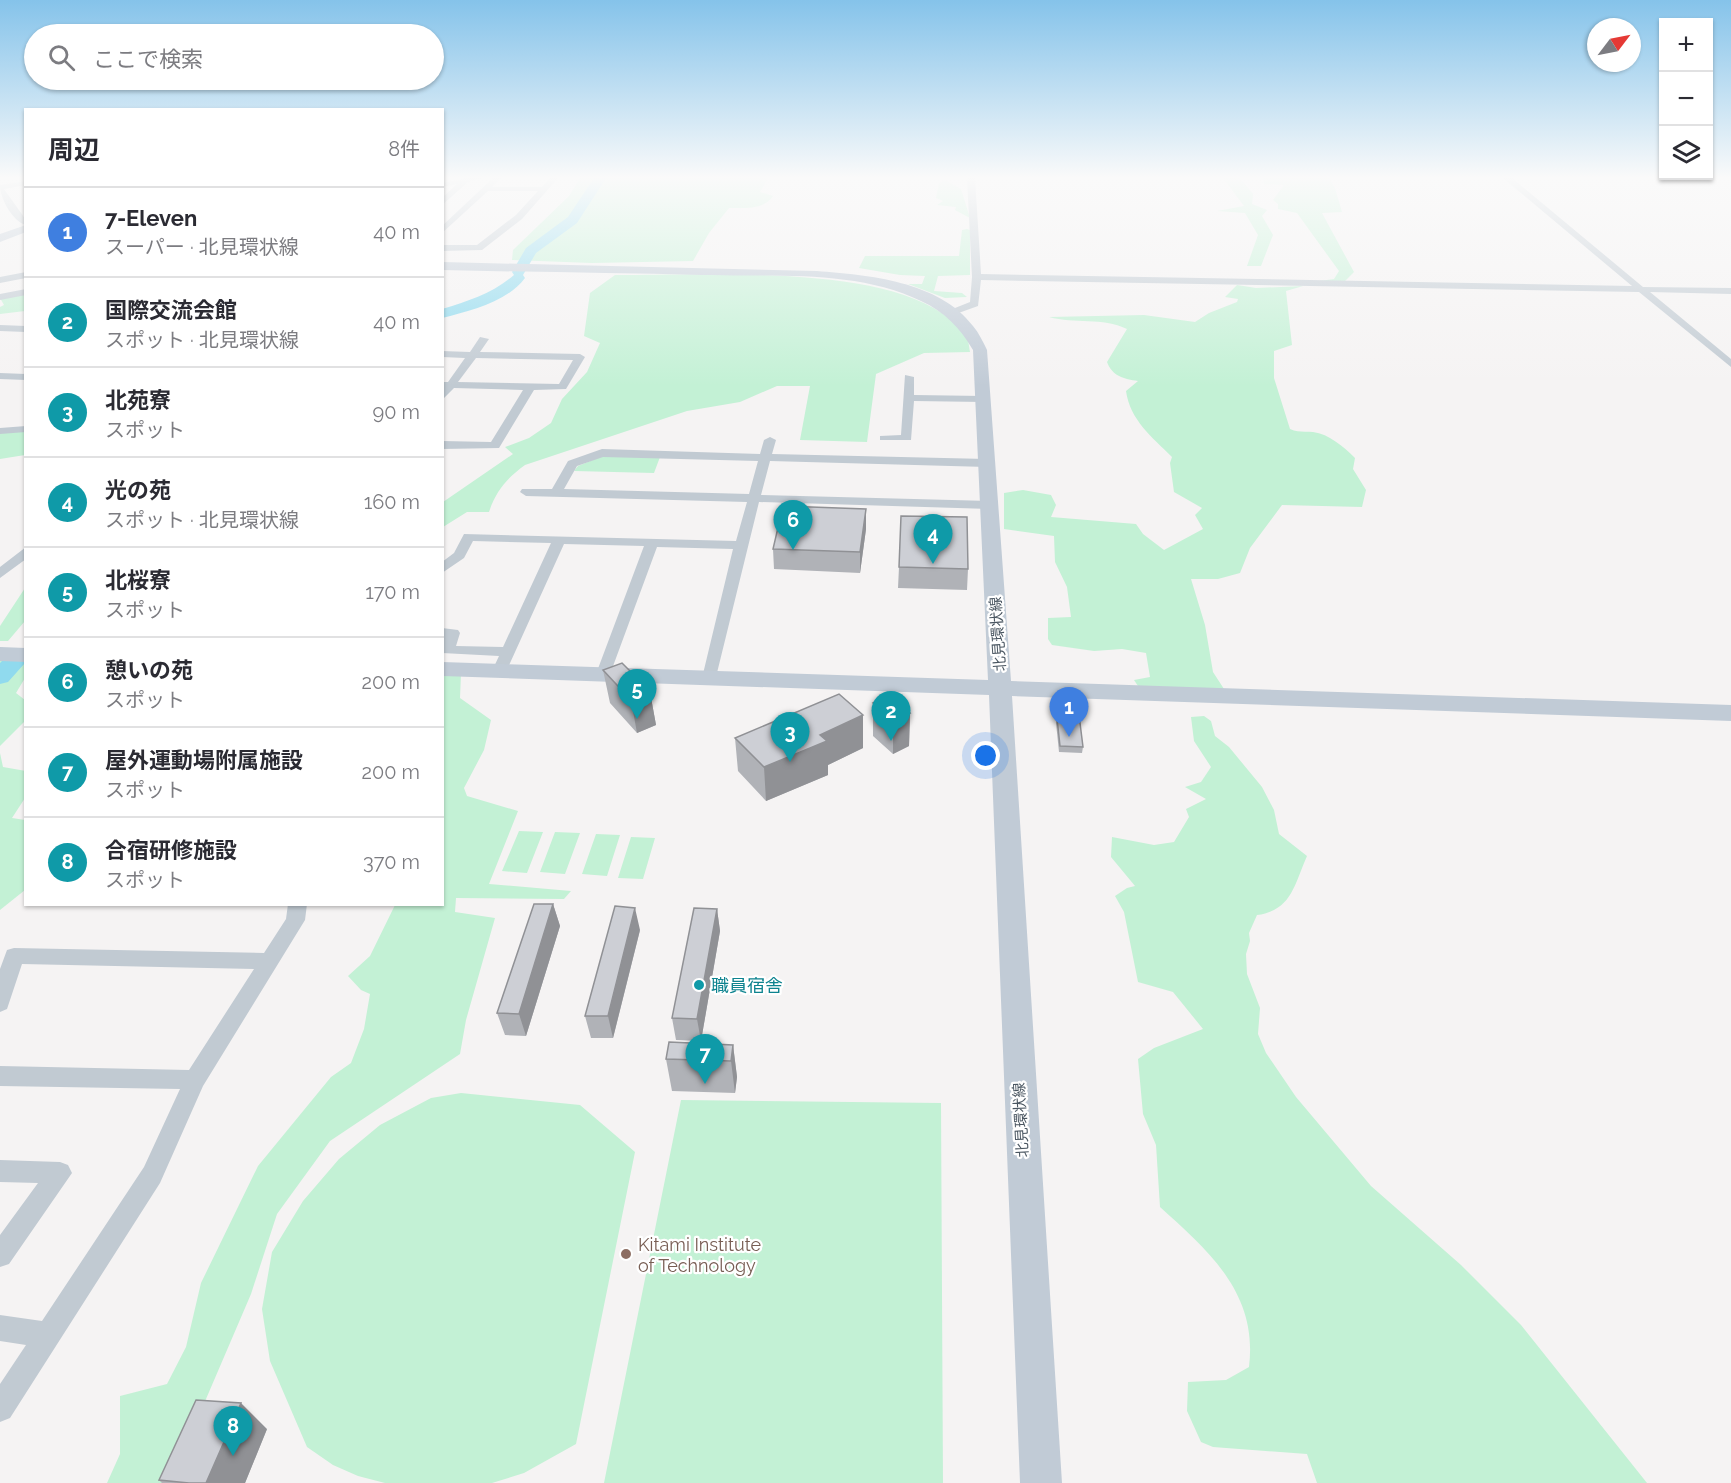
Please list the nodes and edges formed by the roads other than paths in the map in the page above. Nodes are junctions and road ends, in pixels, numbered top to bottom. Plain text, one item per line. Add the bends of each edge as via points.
1 (480, 247) edge
2 (975, 247) edge
3 (1590, 247) edge
4 (444, 248) edge
5 (444, 266) edge
6 (24, 275) edge
7 (977, 277) junction
8 (0, 280) edge
9 (1642, 290) junction
10 (1731, 291) edge
11 (24, 292) edge
12 (0, 297) edge
13 (953, 312) junction
14 (0, 328) edge
15 (24, 329) edge
16 (484, 339) dead end
17 (444, 354) edge
18 (472, 355) junction
19 (1731, 364) edge
20 (0, 376) edge
21 (24, 376) edge
22 (909, 377) dead end
23 (447, 385) edge
24 (531, 386) junction
25 (908, 398) junction
26 (983, 399) junction
27 (24, 429) edge
28 (0, 431) edge
29 (884, 438) dead end
30 (770, 440) dead end
31 (444, 445) edge
32 (765, 456) junction
33 (987, 463) junction
34 (526, 492) dead end
35 (556, 492) junction
36 (754, 499) junction
37 (990, 505) junction
38 (559, 540) junction
39 (652, 543) junction
40 (741, 545) junction
41 (24, 553) edge
42 (444, 567) edge
43 (0, 574) edge
44 (444, 632) edge
45 (0, 654) edge
46 (24, 655) edge
47 (503, 661) junction
48 (444, 669) edge
49 (604, 674) junction
50 (710, 678) junction
51 (1002, 688) junction
52 (1731, 713) edge
53 (298, 906) edge
54 (271, 961) junction
55 (0, 1003) edge
56 (0, 1076) edge
57 (195, 1080) junction
58 (0, 1171) edge
59 (0, 1255) edge
60 (24, 1331) edge
61 (0, 1408) edge
62 (1041, 1483) edge

1 - 4 street
2 - 7 street
3 - 9 street
5 - 13 main road, 北見環状線 via 845,277 907,291
6 - 8 street
7 - 9 street
7 - 13 street via 975,304
9 - 10 street
9 - 19 street
11 - 12 street
13 - 26 main road, 北見環状線 via 974,335 980,350
14 - 15 street
16 - 18 street
17 - 18 street
18 - 23 street
18 - 24 street via 580,357 562,387
20 - 21 street
22 - 25 street
23 - 24 street
24 - 31 street via 495,446
25 - 26 street
25 - 29 street via 907,438
26 - 33 main road, 北見環状線
27 - 28 street
30 - 32 street
32 - 33 street
32 - 35 street via 602,453 572,464
32 - 36 street
33 - 37 main road, 北見環状線
34 - 35 street
35 - 36 street
36 - 37 street
36 - 40 street
37 - 51 main road, 北見環状線
38 - 39 street
38 - 42 street via 469,537 459,555
38 - 47 street
39 - 40 street
39 - 49 street
40 - 50 street
41 - 43 street
44 - 47 street via 453,633 447,650
45 - 46 main road
47 - 48 main road
47 - 49 main road
49 - 50 main road
50 - 51 main road
51 - 52 main road
51 - 62 main road, 北見環状線 via 1012,963
53 - 54 street via 295,920
54 - 55 street via 14,956
54 - 57 street
56 - 57 street
57 - 60 street via 152,1175
58 - 59 street via 60,1173
60 - 61 street

